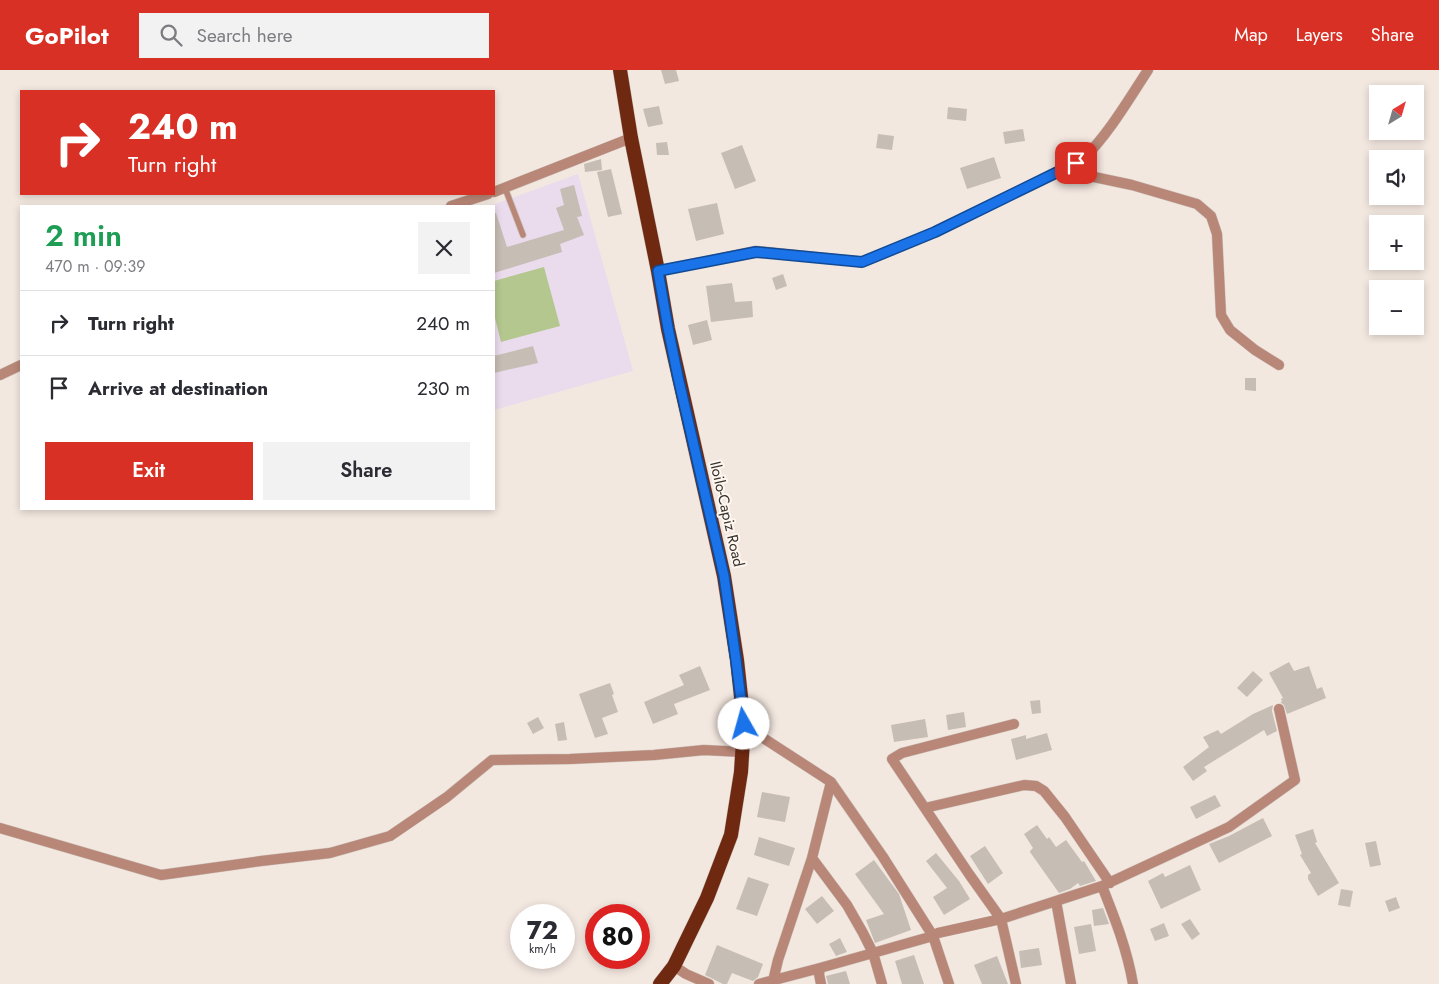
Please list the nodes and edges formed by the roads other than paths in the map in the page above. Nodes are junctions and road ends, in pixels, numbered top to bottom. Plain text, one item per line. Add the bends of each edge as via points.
1 (620, 70) edge
2 (1148, 70) edge
3 (631, 138) junction
4 (1061, 170) junction
5 (505, 188) junction
6 (495, 192) edge
7 (485, 195) edge
8 (454, 205) edge
9 (523, 235) dead end
10 (658, 271) junction
11 (1278, 365) dead end
12 (20, 366) edge
13 (0, 376) edge
14 (1280, 709) dead end
15 (744, 724) junction
16 (1014, 724) dead end
17 (742, 752) junction
18 (832, 782) junction
19 (925, 808) junction
20 (0, 828) edge
21 (812, 858) junction
22 (1106, 885) junction
23 (1056, 901) junction
24 (1000, 919) junction
25 (933, 936) junction
26 (873, 953) junction
27 (674, 966) junction
28 (820, 968) junction
29 (772, 981) junction
30 (660, 984) edge
31 (709, 984) edge
32 (759, 984) edge
33 (822, 984) edge
34 (882, 984) edge
35 (949, 984) edge
36 (1016, 984) edge
37 (1071, 984) edge
38 (1133, 984) edge

1 - 3 highway, Iloilo-Capiz Road
2 - 4 street via 1091,151
3 - 5 street
3 - 10 highway, Iloilo-Capiz Road
4 - 10 street via 935,232 862,262 756,252
4 - 11 street via 1132,185 1197,204 1211,216 1217,234 1221,315 1230,330
5 - 6 street
5 - 9 lane
7 - 8 street
10 - 15 highway, Iloilo-Capiz Road via 676,368 724,576
12 - 13 street
14 - 22 street via 1294,780 1229,827
15 - 17 highway, Iloilo-Capiz Road
15 - 18 street
16 - 19 street via 902,753 892,759
17 - 20 street via 704,750 654,755 492,760 447,797 390,836 330,853 161,875
17 - 27 highway, Iloilo-Capiz Road via 731,835 707,898
18 - 21 street
18 - 25 street
19 - 22 street via 1024,785 1036,786 1044,790 1065,816
19 - 24 street
21 - 26 street via 846,905
21 - 29 street
22 - 23 street
22 - 38 street
23 - 24 street
23 - 37 street
24 - 25 street via 938,932
24 - 36 street
25 - 26 street
25 - 35 street
26 - 28 street
26 - 34 street
27 - 30 highway, Iloilo-Capiz Road
27 - 31 street
28 - 29 street
28 - 33 street
29 - 32 street

